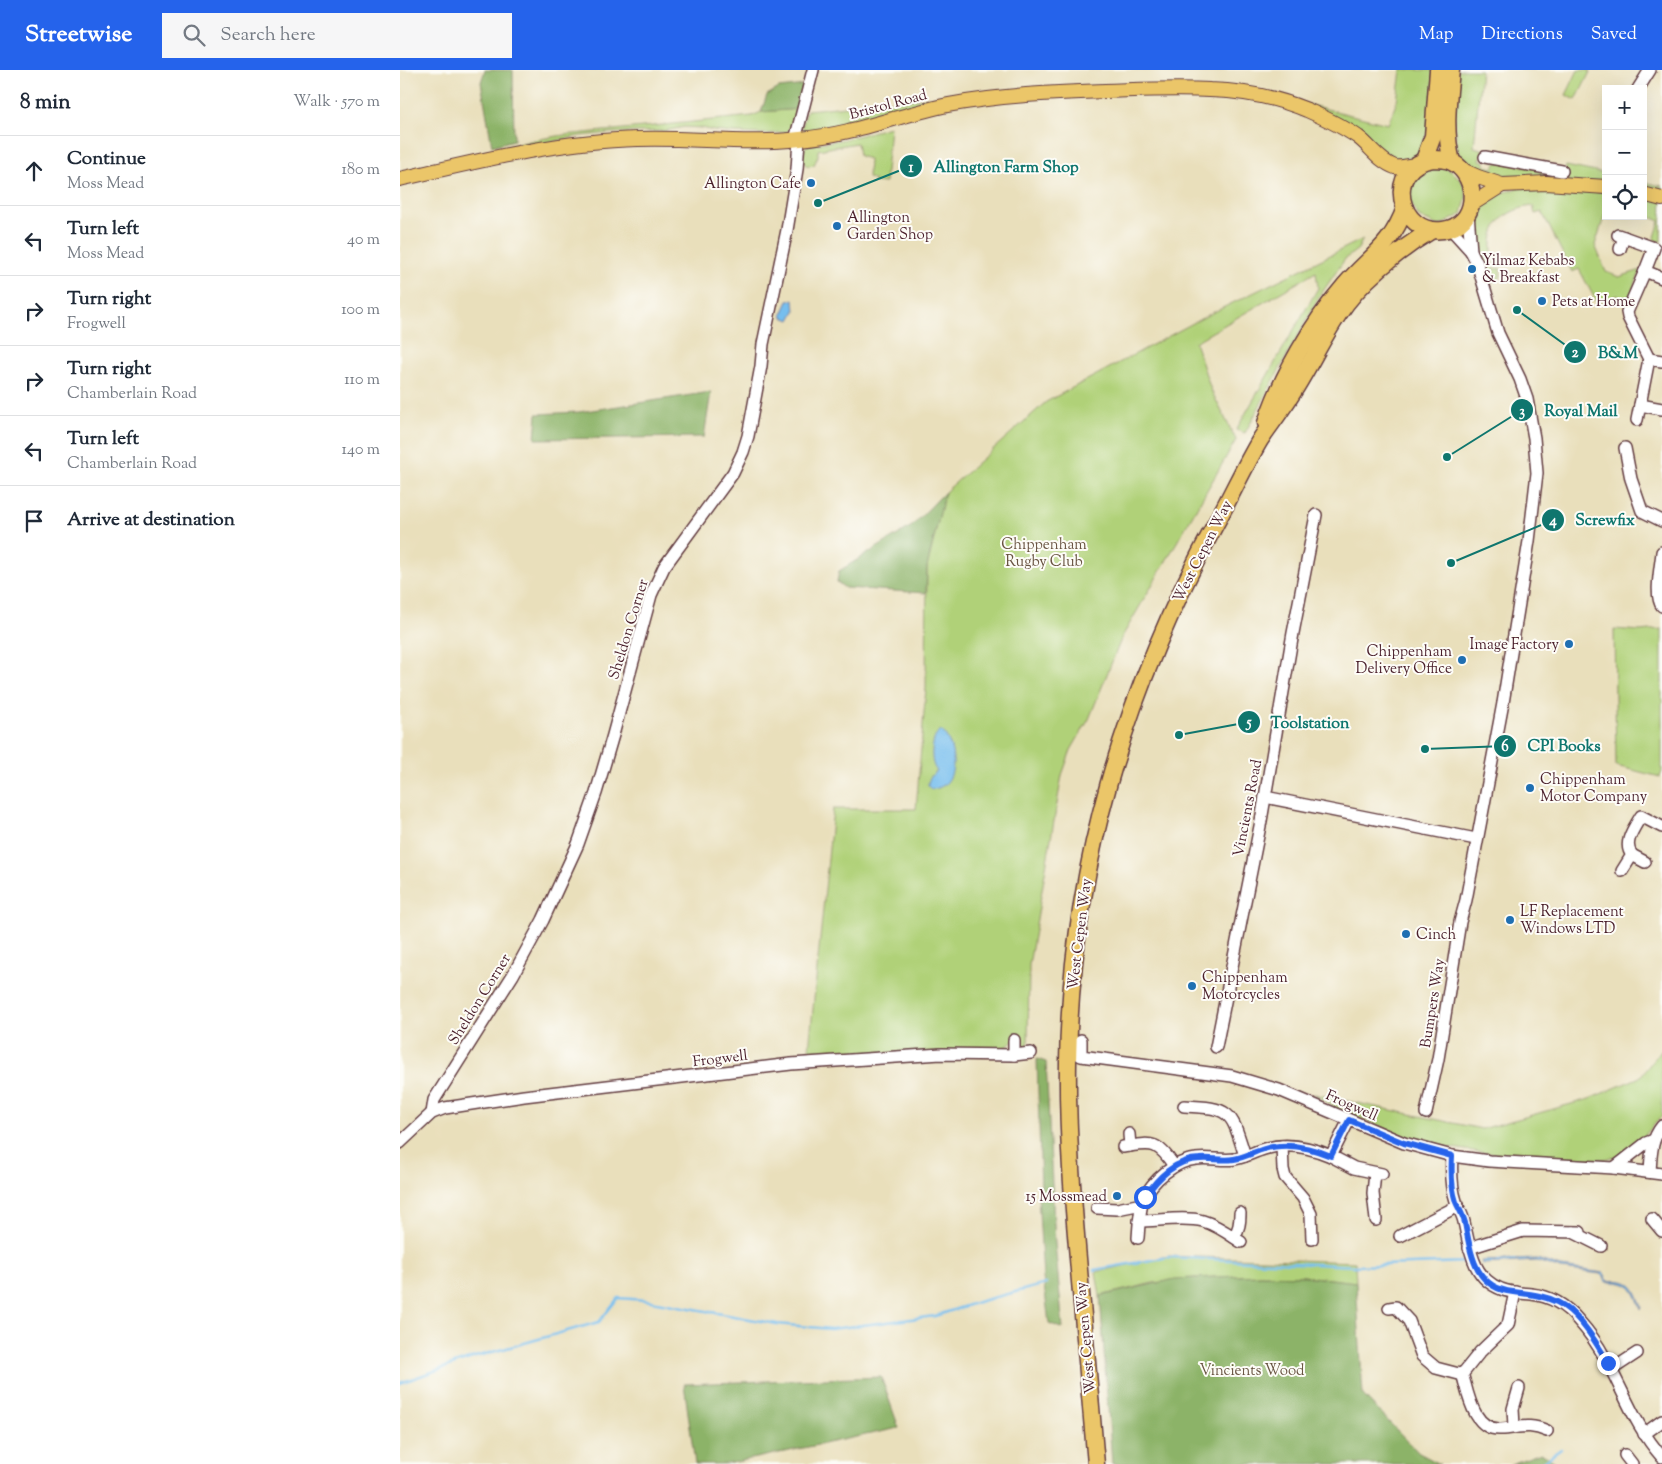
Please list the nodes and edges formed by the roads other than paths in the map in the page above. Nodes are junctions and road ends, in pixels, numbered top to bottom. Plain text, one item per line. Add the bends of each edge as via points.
1 (813, 70) edge
2 (1438, 70) edge
3 (1451, 70) edge
4 (1650, 70) edge
5 (1641, 85) edge
6 (797, 140) junction
7 (1489, 160) dead end
8 (1385, 162) junction
9 (1420, 162) junction
10 (1456, 165) junction
11 (1540, 167) junction
12 (1562, 171) dead end
13 (400, 179) edge
14 (1538, 183) junction
15 (1502, 184) junction
16 (1602, 187) edge
17 (1401, 190) junction
18 (1647, 195) edge
19 (1662, 199) edge
20 (1405, 208) junction
21 (1470, 209) junction
22 (1451, 229) junction
23 (1432, 230) junction
24 (1620, 249) dead end
25 (1471, 251) junction
26 (1645, 271) junction
27 (1662, 278) edge
28 (1649, 359) junction
29 (1662, 361) edge
30 (1640, 405) junction
31 (1662, 409) edge
32 (1637, 420) dead end
33 (1261, 440) junction
34 (1625, 448) dead end
35 (1316, 515) dead end
36 (1662, 521) edge
37 (1662, 552) edge
38 (1659, 605) edge
39 (1265, 798) junction
40 (1662, 827) edge
41 (1476, 839) junction
42 (1632, 855) junction
43 (1645, 862) dead end
44 (1622, 872) dead end
45 (1014, 1040) dead end
46 (1081, 1040) dead end
47 (1216, 1047) dead end
48 (1032, 1053) dead end
49 (1014, 1055) junction
50 (1191, 1110) dead end
51 (432, 1113) junction
52 (1426, 1113) dead end
53 (1349, 1120) junction
54 (1662, 1126) edge
55 (1129, 1134) dead end
56 (1654, 1140) junction
57 (400, 1143) edge
58 (1282, 1146) junction
59 (1245, 1156) junction
60 (1331, 1156) junction
61 (1452, 1156) junction
62 (1174, 1166) junction
63 (1614, 1168) junction
64 (1650, 1172) junction
65 (1662, 1174) edge
66 (1142, 1204) junction
67 (1458, 1206) junction
68 (1097, 1208) dead end
69 (1240, 1213) dead end
70 (1373, 1216) dead end
71 (1139, 1221) junction
72 (1310, 1231) dead end
73 (1400, 1236) dead end
74 (1138, 1238) dead end
75 (1601, 1246) dead end
76 (1469, 1248) junction
77 (1515, 1292) junction
78 (1394, 1305) dead end
79 (1631, 1355) dead end
80 (1611, 1370) junction
81 (1462, 1373) junction
82 (1519, 1393) dead end
83 (1662, 1422) edge
84 (1514, 1426) junction
85 (1544, 1427) dead end
86 (1644, 1434) junction
87 (1662, 1457) edge
88 (1096, 1464) edge

1 - 6 street, Sheldon Corner
2 - 9 highway via 1433,136 1428,152
3 - 10 highway via 1447,141
4 - 5 street
6 - 8 main road, Bristol Road via 838,134 986,99 1063,93 1211,90 1280,101 1304,109 1358,138
6 - 13 main road, Bristol Road via 637,139 589,142 490,158
6 - 51 street, Sheldon Corner via 797,169 787,230 743,452 732,473 664,567 652,595 611,743 578,844 539,928 434,1100
7 - 11 street
8 - 9 main road via 1403,168
8 - 17 main road, Bristol Road
9 - 10 highway via 1442,159
9 - 17 highway via 1405,176
10 - 15 main road via 1478,177
10 - 21 highway via 1471,186
11 - 12 street
11 - 14 street
14 - 15 main road
14 - 16 main road
15 - 21 main road
17 - 20 highway
18 - 19 main road
20 - 23 highway via 1420,226
20 - 33 highway, West Cepen Way via 1384,246 1346,284 1322,315 1275,397
21 - 22 highway
21 - 25 street, Bumpers Way
22 - 23 highway
22 - 25 street, Bumpers Way
23 - 33 highway, West Cepen Way via 1415,240 1374,275 1345,305
24 - 26 street via 1621,236 1654,248
25 - 41 street, Bumpers Way via 1498,333 1527,399 1537,473 1530,541 1503,703
26 - 27 street
26 - 28 street via 1628,317
28 - 29 street
28 - 30 street
30 - 31 street
30 - 32 street
33 - 88 highway, West Cepen Way via 1194,564 1139,688 1112,770 1082,900 1072,987 1068,1094 1073,1202
34 - 36 street via 1642,511
35 - 39 street, Vincients Road
37 - 38 street
39 - 41 street
39 - 47 street, Vincients Road
40 - 42 street via 1643,812 1628,844
41 - 52 street, Bumpers Way
42 - 43 street
42 - 44 street
45 - 49 street
46 - 53 street, Frogwell via 1080,1061 1232,1076 1279,1090
48 - 49 street, Frogwell
49 - 51 street, Frogwell via 941,1054 791,1064 524,1096 445,1108
50 - 59 street via 1219,1109 1230,1116
51 - 57 street
53 - 60 street
53 - 61 street, Frogwell via 1404,1143
54 - 56 street
55 - 62 street via 1127,1147 1157,1146
56 - 63 street
56 - 64 street
58 - 59 street via 1265,1148
58 - 60 street via 1308,1148
58 - 72 street via 1285,1177 1307,1204 1311,1214
59 - 62 street via 1224,1160 1198,1158
60 - 70 street via 1350,1166 1379,1173 1373,1191
61 - 63 street, Frogwell
61 - 67 street via 1451,1178
62 - 66 street via 1153,1186
63 - 64 street, Frogwell
64 - 65 street, Frogwell
66 - 68 street via 1117,1209
66 - 71 street
67 - 73 street
67 - 76 street
69 - 71 street via 1237,1239 1201,1221
71 - 74 street
75 - 76 street via 1577,1232 1534,1230
76 - 77 street via 1474,1264 1486,1281
77 - 80 street via 1549,1298 1565,1306 1593,1339
77 - 81 street via 1509,1329 1480,1352
78 - 81 street via 1409,1321 1418,1349 1427,1362 1436,1368
79 - 80 street
80 - 86 street
81 - 84 street via 1472,1406 1482,1423 1493,1429
82 - 84 street via 1513,1409
83 - 86 street
84 - 85 street
86 - 87 street

